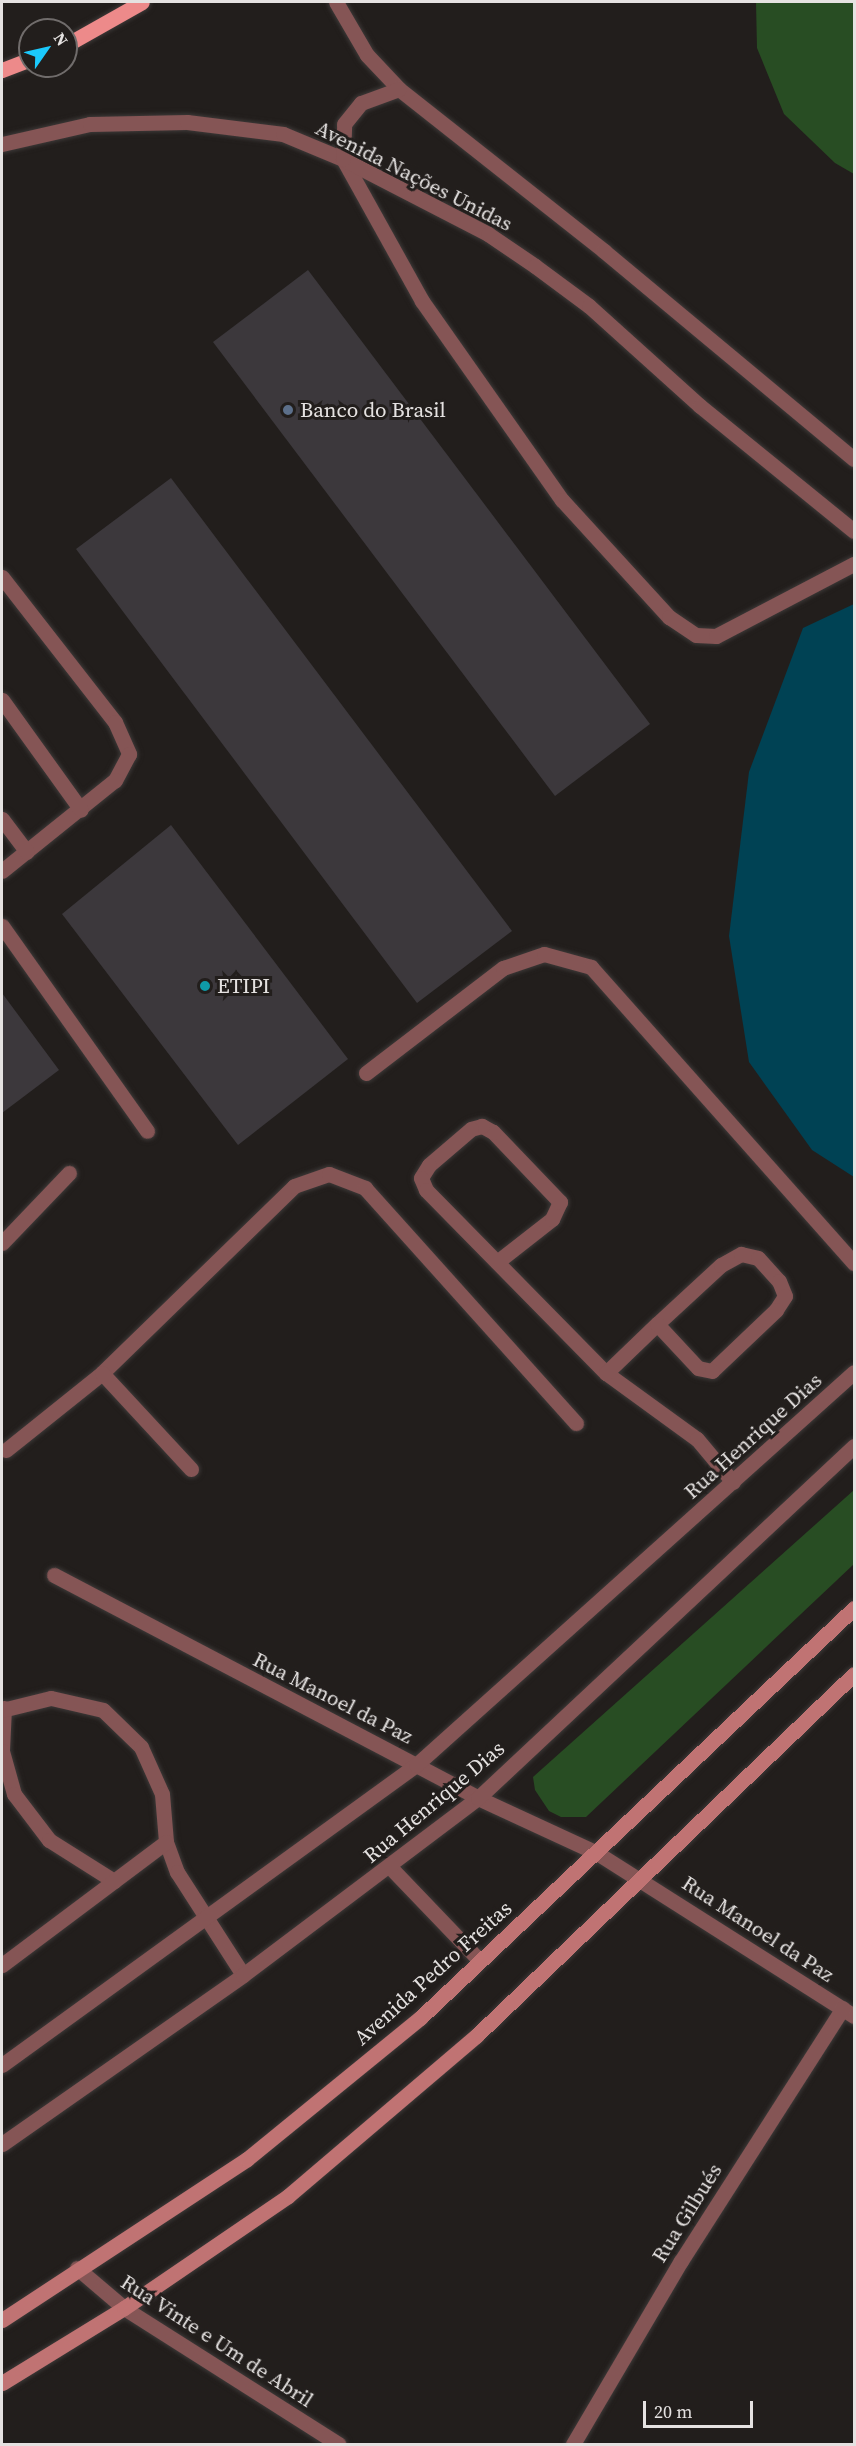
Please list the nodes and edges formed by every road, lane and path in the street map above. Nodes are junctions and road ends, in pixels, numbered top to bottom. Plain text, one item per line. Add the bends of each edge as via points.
1 (142, 2) edge
2 (336, 2) edge
3 (78, 38) edge
4 (18, 64) edge
5 (2, 70) edge
6 (399, 89) junction
7 (2, 144) edge
8 (343, 159) junction
9 (855, 459) edge
10 (855, 531) edge
11 (855, 564) edge
12 (2, 577) edge
13 (2, 700) edge
14 (81, 810) junction
15 (2, 819) edge
16 (27, 852) junction
17 (2, 871) edge
18 (2, 926) edge
19 (366, 1073) dead end
20 (147, 1131) dead end
21 (69, 1173) dead end
22 (2, 1243) edge
23 (497, 1262) junction
24 (855, 1263) edge
25 (657, 1324) junction
26 (102, 1372) junction
27 (855, 1372) edge
28 (606, 1373) junction
29 (576, 1423) dead end
30 (855, 1446) edge
31 (6, 1450) dead end
32 (191, 1469) dead end
33 (733, 1482) junction
34 (54, 1575) dead end
35 (855, 1608) edge
36 (855, 1674) edge
37 (3, 1709) edge
38 (416, 1765) junction
39 (478, 1798) junction
40 (166, 1842) junction
41 (597, 1853) junction
42 (390, 1867) junction
43 (640, 1878) junction
44 (114, 1881) junction
45 (206, 1920) junction
46 (480, 1961) junction
47 (2, 1965) edge
48 (243, 1975) junction
49 (849, 2012) edge
50 (2, 2065) edge
51 (2, 2144) edge
52 (76, 2268) junction
53 (124, 2308) junction
54 (2, 2320) edge
55 (2, 2383) edge
56 (338, 2445) edge
57 (573, 2445) edge

1 - 3 main road
2 - 6 street, Avenida Nações Unidas via 367,55
4 - 5 main road
6 - 8 street via 361,103 344,124
6 - 9 street, Avenida Nações Unidas via 604,251
7 - 8 street, Avenida Nações Unidas via 90,124 187,122 283,134
8 - 10 street, Avenida Nações Unidas via 488,234 535,266 589,306 700,406
8 - 11 street via 422,301 555,490 669,617 696,635 716,636
12 - 14 street via 115,722 129,754 115,780
13 - 14 street
14 - 16 street
15 - 16 street
16 - 17 street
18 - 20 street
19 - 24 street via 503,968 544,954 591,967
21 - 22 street
23 - 23 street via 426,1190 421,1178 471,1129 482,1126 493,1131 560,1202 552,1219
23 - 28 street
25 - 25 street via 721,1265 741,1254 758,1258 779,1281 784,1296 776,1311 712,1371 698,1368
25 - 28 street
26 - 29 street via 294,1186 329,1174 365,1188
26 - 31 street
26 - 32 street
27 - 33 street, Rua Henrique Dias
28 - 33 street via 697,1439
30 - 39 street, Rua Henrique Dias
33 - 38 street, Rua Henrique Dias
34 - 38 street, Rua Manoel da Paz
35 - 41 main road, Avenida Pedro Freitas
36 - 43 main road
37 - 40 street via 51,1698 103,1710 141,1747 162,1794
37 - 44 street via 2,1751 14,1794 49,1840
38 - 39 street, Rua Manoel da Paz
38 - 45 street, Rua Henrique Dias
39 - 41 street, Rua Manoel da Paz
39 - 42 street, Rua Henrique Dias
40 - 44 street
40 - 45 street via 177,1872
41 - 43 street, Rua Manoel da Paz
41 - 46 main road, Avenida Pedro Freitas
42 - 46 street
42 - 48 street, Rua Henrique Dias
43 - 49 street, Rua Manoel da Paz
43 - 53 main road via 476,2036 376,2123 288,2196
44 - 47 street
45 - 48 street
45 - 50 street, Rua Henrique Dias
46 - 52 main road, Avenida Pedro Freitas via 420,2018 247,2159
48 - 51 street, Rua Henrique Dias
49 - 57 street, Rua Gilbués via 681,2261
52 - 53 street, Rua Vinte e Um de Abril
52 - 54 main road, Avenida Pedro Freitas
53 - 55 main road
53 - 56 street, Rua Vinte e Um de Abril

